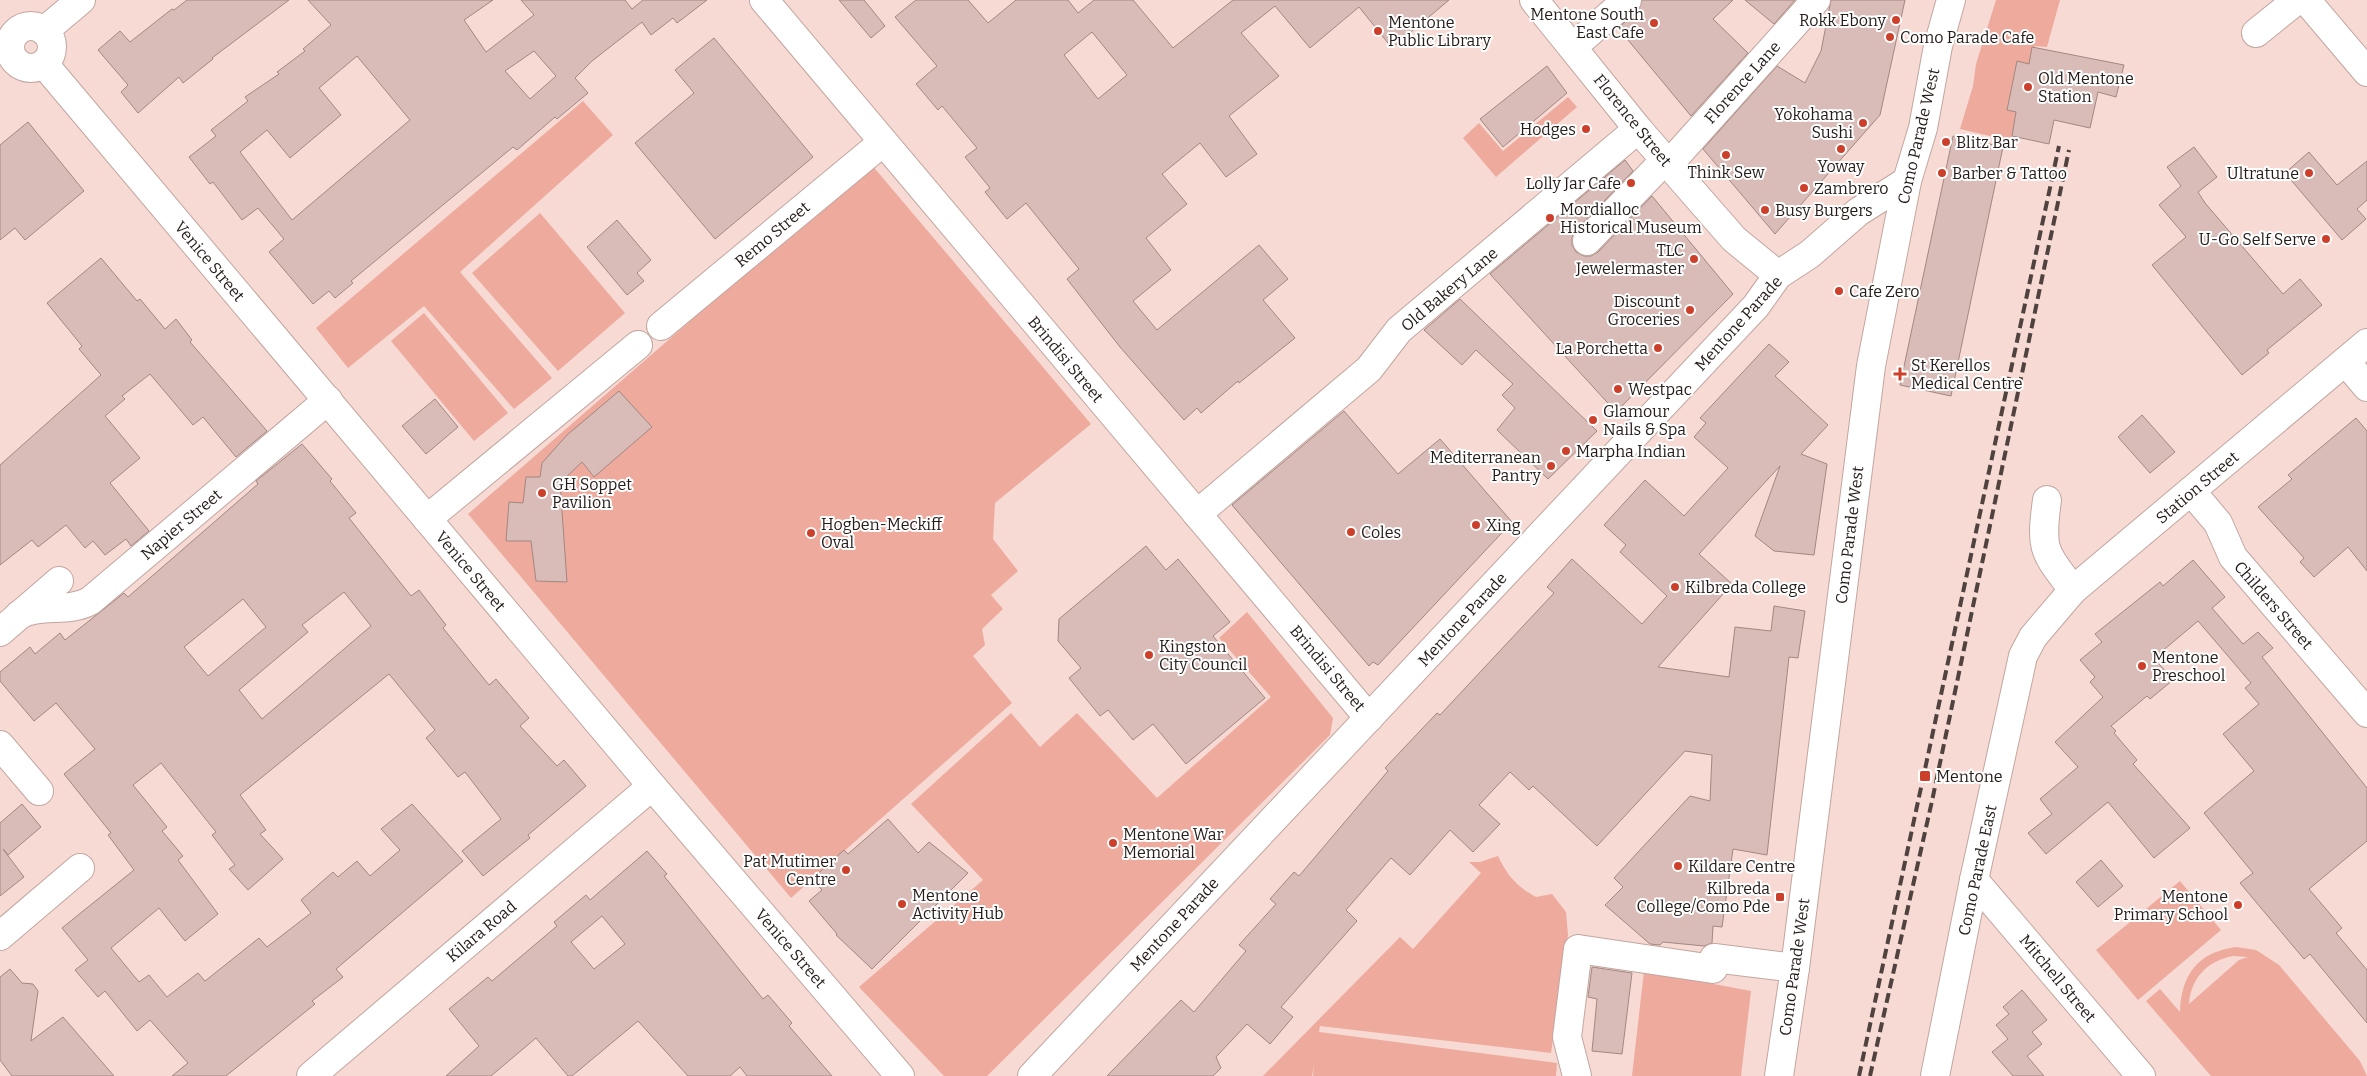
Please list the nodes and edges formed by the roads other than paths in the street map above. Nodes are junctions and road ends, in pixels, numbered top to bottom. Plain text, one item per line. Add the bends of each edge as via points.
1 (81, 0) edge
2 (764, 0) edge
3 (1534, 0) edge
4 (1627, 0) edge
5 (1816, 0) edge
6 (1951, 0) edge
7 (2297, 0) edge
8 (2306, 0) edge
9 (44, 31) junction
10 (2256, 33) dead end
11 (1574, 46) junction
12 (44, 64) junction
13 (7, 65) edge
14 (2367, 72) edge
15 (1638, 129) junction
16 (884, 142) junction
17 (1667, 162) junction
18 (1907, 181) junction
19 (1587, 241) dead end
20 (1771, 285) junction
21 (661, 326) dead end
22 (2367, 343) edge
23 (638, 345) dead end
24 (2346, 362) junction
25 (2367, 386) edge
26 (328, 400) junction
27 (2191, 491) junction
28 (2047, 500) dead end
29 (1197, 514) junction
30 (427, 519) junction
31 (59, 581) dead end
32 (2073, 590) junction
33 (10, 624) edge
34 (2033, 637) joint
35 (2367, 713) edge
36 (1369, 718) junction
37 (0, 745) edge
38 (652, 786) junction
39 (39, 791) dead end
40 (80, 868) dead end
41 (1974, 880) junction
42 (0, 936) edge
43 (1795, 968) junction
44 (311, 1076) edge
45 (900, 1076) edge
46 (1032, 1076) edge
47 (1577, 1076) edge
48 (1779, 1076) edge
49 (1935, 1076) edge
50 (2142, 1076) edge

1 - 9 street
2 - 16 street, Brindisi Street
3 - 11 street, Florence Street
4 - 11 street
5 - 17 street, Florence Lane
6 - 18 street, Como Parade West via 1938,46 1923,128
7 - 10 street
8 - 14 street
9 - 12 street via 52,48
9 - 13 street via 33,26 16,32 12,36
11 - 15 street, Florence Street
12 - 13 street via 31,68
12 - 26 street, Venice Street
15 - 17 street, Florence Street
15 - 29 street, Old Bakery Lane via 1399,330 1369,370
16 - 21 street, Remo Street
16 - 29 street, Brindisi Street
17 - 19 street, Florence Lane
17 - 20 street, Florence Street
18 - 20 street, Mentone Parade via 1858,212
18 - 43 street, Como Parade West via 1870,375
20 - 36 street, Mentone Parade via 1756,306
22 - 24 street, Station Street
23 - 30 street
24 - 25 street
24 - 27 street, Station Street
26 - 30 street, Venice Street
26 - 33 street, Napier Street via 90,601 74,606 36,609
27 - 32 street, Station Street
27 - 35 street, Childers Street via 2218,523 2233,557
28 - 32 street via 2042,532 2044,547
29 - 36 street, Brindisi Street
30 - 38 street, Venice Street
31 - 33 street, Napier Street
32 - 34 street, Station Street
34 - 41 street, Como Parade East via 2023,656
36 - 46 street, Mentone Parade
37 - 39 street
38 - 44 street, Kilara Road
38 - 45 street, Venice Street
40 - 42 street
41 - 49 street, Como Parade East
41 - 50 street, Mitchell Street
43 - 47 street via 1714,958 1713,969 1578,949 1567,1037
43 - 48 street, Como Parade West

